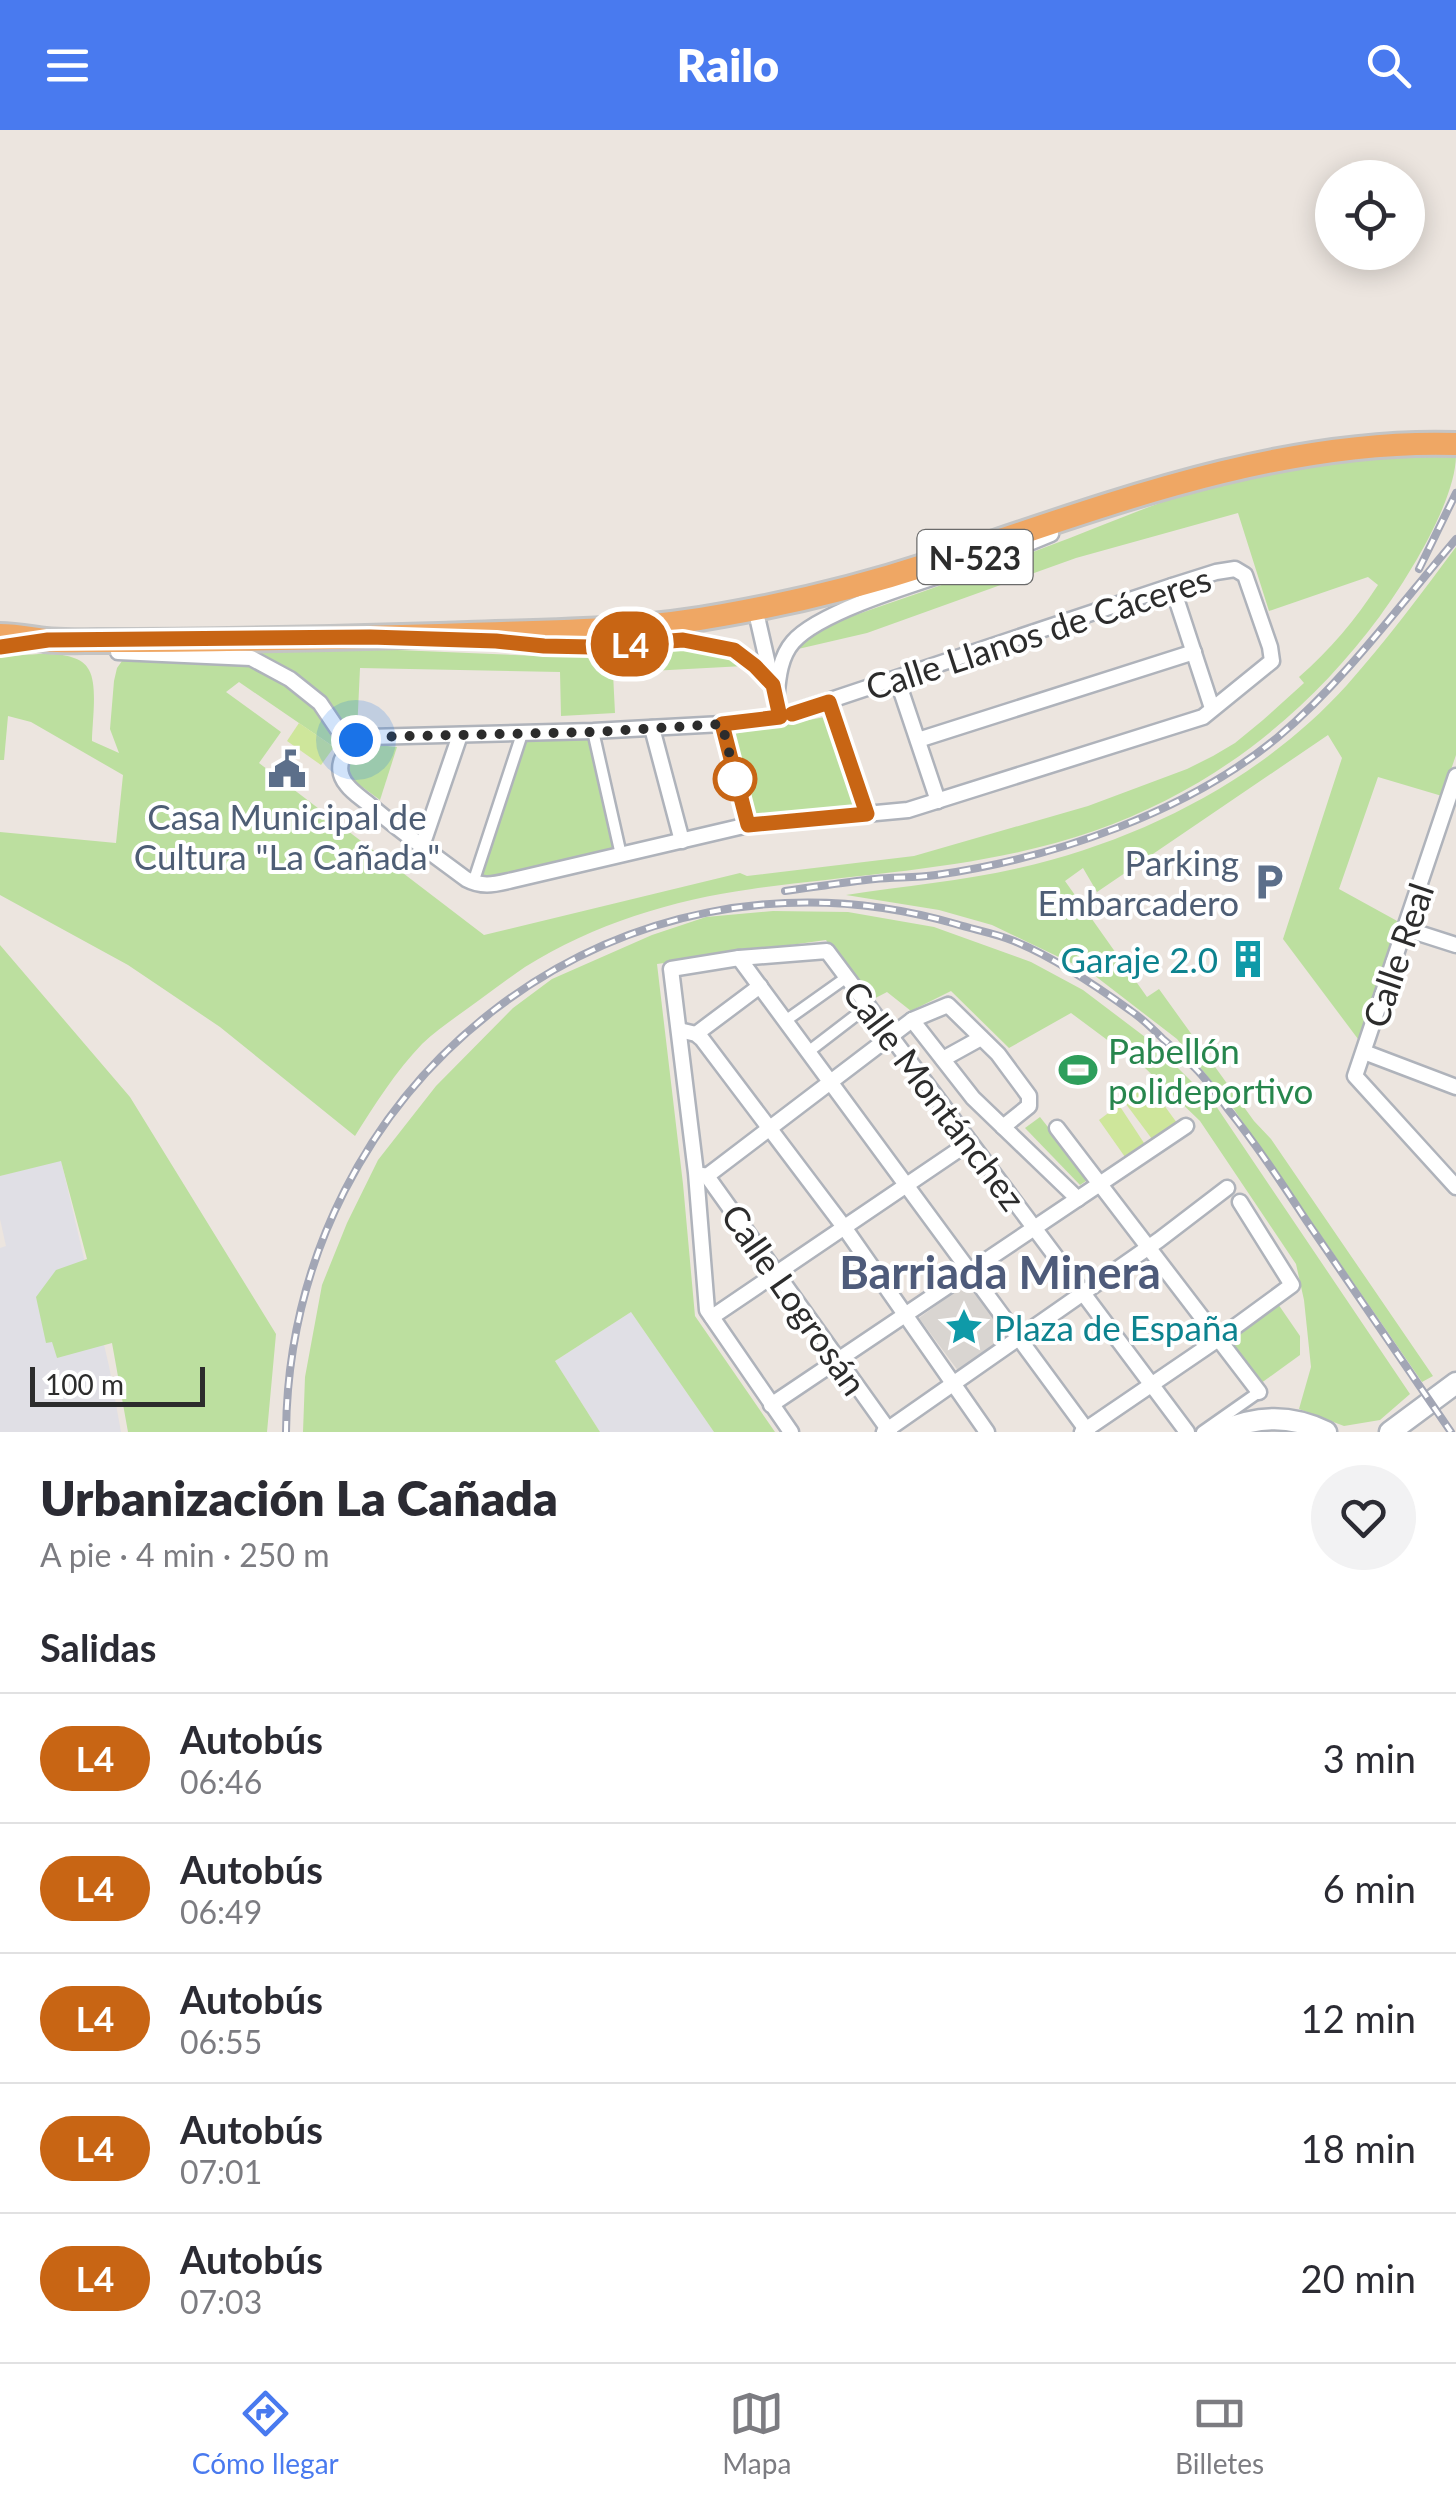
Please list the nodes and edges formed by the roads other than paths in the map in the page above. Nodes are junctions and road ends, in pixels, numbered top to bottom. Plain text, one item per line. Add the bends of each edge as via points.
1 (1448, 444) edge
2 (1188, 482) junction
3 (1100, 514) junction
4 (925, 566) junction
5 (1172, 586) junction
6 (758, 621) junction
7 (625, 629) junction
8 (370, 637) junction
9 (496, 641) junction
10 (4, 643) edge
11 (1194, 652) junction
12 (897, 678) junction
13 (773, 685) junction
14 (829, 702) junction
15 (1212, 708) junction
16 (778, 709) junction
17 (722, 724) junction
18 (652, 728) junction
19 (594, 732) junction
20 (522, 734) junction
21 (460, 735) junction
22 (918, 740) junction
23 (349, 746) junction
24 (1456, 776) edge
25 (938, 801) junction
26 (867, 814) junction
27 (748, 825) junction
28 (682, 840) junction
29 (422, 846) junction
30 (621, 855) junction
31 (472, 882) junction
32 (1406, 929) junction
33 (1456, 946) edge
34 (739, 958) junction
35 (846, 977) junction
36 (760, 986) junction
37 (868, 1006) junction
38 (912, 1020) junction
39 (785, 1021) junction
40 (678, 1030) junction
41 (696, 1034) junction
42 (890, 1036) junction
43 (981, 1038) junction
44 (808, 1052) junction
45 (1364, 1052) junction
46 (943, 1059) junction
47 (830, 1081) junction
48 (1456, 1088) edge
49 (1186, 1126) dead end
50 (1003, 1127) junction
51 (1057, 1128) dead end
52 (769, 1129) junction
53 (970, 1142) junction
54 (702, 1175) junction
55 (1099, 1185) junction
56 (906, 1186) junction
57 (1456, 1187) edge
58 (1227, 1188) dead end
59 (1078, 1199) junction
60 (1240, 1202) dead end
61 (844, 1227) junction
62 (1035, 1228) junction
63 (1147, 1248) junction
64 (777, 1272) junction
65 (970, 1272) junction
66 (1083, 1294) junction
67 (906, 1316) junction
68 (712, 1318) junction
69 (1018, 1337) junction
70 (1217, 1340) junction
71 (839, 1360) junction
72 (954, 1384) junction
73 (1151, 1384) junction
74 (1456, 1384) edge
75 (1259, 1392) joint
76 (1456, 1397) edge
77 (771, 1405) junction
78 (887, 1431) edge
79 (1085, 1431) edge
80 (791, 1432) edge
81 (987, 1432) edge
82 (1186, 1432) edge
83 (1202, 1432) edge
84 (1219, 1432) edge
85 (1248, 1432) edge
86 (1293, 1432) edge
87 (1326, 1432) edge
88 (1390, 1432) edge
89 (1409, 1432) edge

1 - 2 highway, N-523 via 1365,448
2 - 3 highway, N-523
2 - 4 highway, N-523
3 - 6 highway, N-523 via 860,596
3 - 16 street via 819,621 784,654
4 - 6 street
4 - 7 highway, N-523 via 722,616
5 - 11 street
5 - 12 street, Calle Llanos de Cáceres
5 - 15 street, Calle Llanos de Cáceres via 1235,569 1244,575 1270,647 1272,661
6 - 7 street via 751,616
6 - 9 highway, N-523 via 648,636
6 - 13 street
7 - 8 highway, N-523
8 - 9 highway, N-523
8 - 10 highway, N-523
9 - 13 street via 591,647 683,640 734,650
10 - 23 street via 251,658 320,702
11 - 15 street
11 - 22 street
12 - 14 street, Calle Llanos de Cáceres
12 - 22 street
13 - 16 street
14 - 16 street, Calle Llanos de Cáceres
14 - 26 street
15 - 25 street via 1203,718
16 - 17 street, Calle Llanos de Cáceres
17 - 18 street, Calle Llanos de Cáceres
17 - 27 street
18 - 19 street, Calle Llanos de Cáceres
18 - 28 street
19 - 20 street, Calle Llanos de Cáceres
19 - 30 street
20 - 21 street, Calle Llanos de Cáceres
20 - 31 street
21 - 23 street, Calle Llanos de Cáceres via 368,737
21 - 29 street
22 - 25 street
23 - 29 street via 340,764 345,784
24 - 32 street, Calle Real
25 - 26 street
26 - 27 street
27 - 28 street
28 - 30 street
29 - 31 street
30 - 31 street via 488,885
32 - 33 street
32 - 45 street, Calle Real
34 - 35 street, Calle Montánchez via 827,951
34 - 36 street
34 - 40 street via 671,969
35 - 37 street, Calle Montánchez
35 - 39 street
36 - 39 street
36 - 41 street
37 - 42 street, Calle Montánchez
37 - 44 street
38 - 42 street
38 - 43 street via 948,1006
38 - 46 street
39 - 44 street
40 - 41 street
40 - 54 street
41 - 52 street
42 - 47 street
42 - 53 street, Calle Montánchez
43 - 46 street
43 - 50 street via 1029,1096 1028,1106
44 - 47 street
45 - 48 street
45 - 57 street, Calle Real via 1356,1076
46 - 50 street
47 - 52 street
47 - 56 street
49 - 55 street
50 - 59 street
51 - 55 street
52 - 54 street
52 - 61 street
53 - 56 street
53 - 62 street, Calle Montánchez
54 - 64 street, Calle Logrosán
54 - 68 street
55 - 59 street
55 - 63 street
56 - 61 street
56 - 65 street
58 - 63 street
59 - 62 street
60 - 70 street via 1292,1285
61 - 64 street
61 - 67 street
62 - 65 street
62 - 66 street, Calle Montánchez
63 - 66 street
63 - 70 street
64 - 68 street
64 - 71 street, Calle Logrosán
65 - 67 street
65 - 69 street
66 - 69 street
66 - 73 street, Calle Montánchez
67 - 71 street
67 - 72 street
68 - 77 street
69 - 72 street
69 - 79 street
70 - 73 street
70 - 75 street
71 - 77 street
71 - 78 street, Calle Logrosán
72 - 78 street
72 - 81 street
73 - 79 street
73 - 82 street, Calle Montánchez
74 - 88 main road
75 - 83 street
76 - 89 main road
77 - 80 street
84 - 87 main road via 1276,1419
85 - 86 main road

